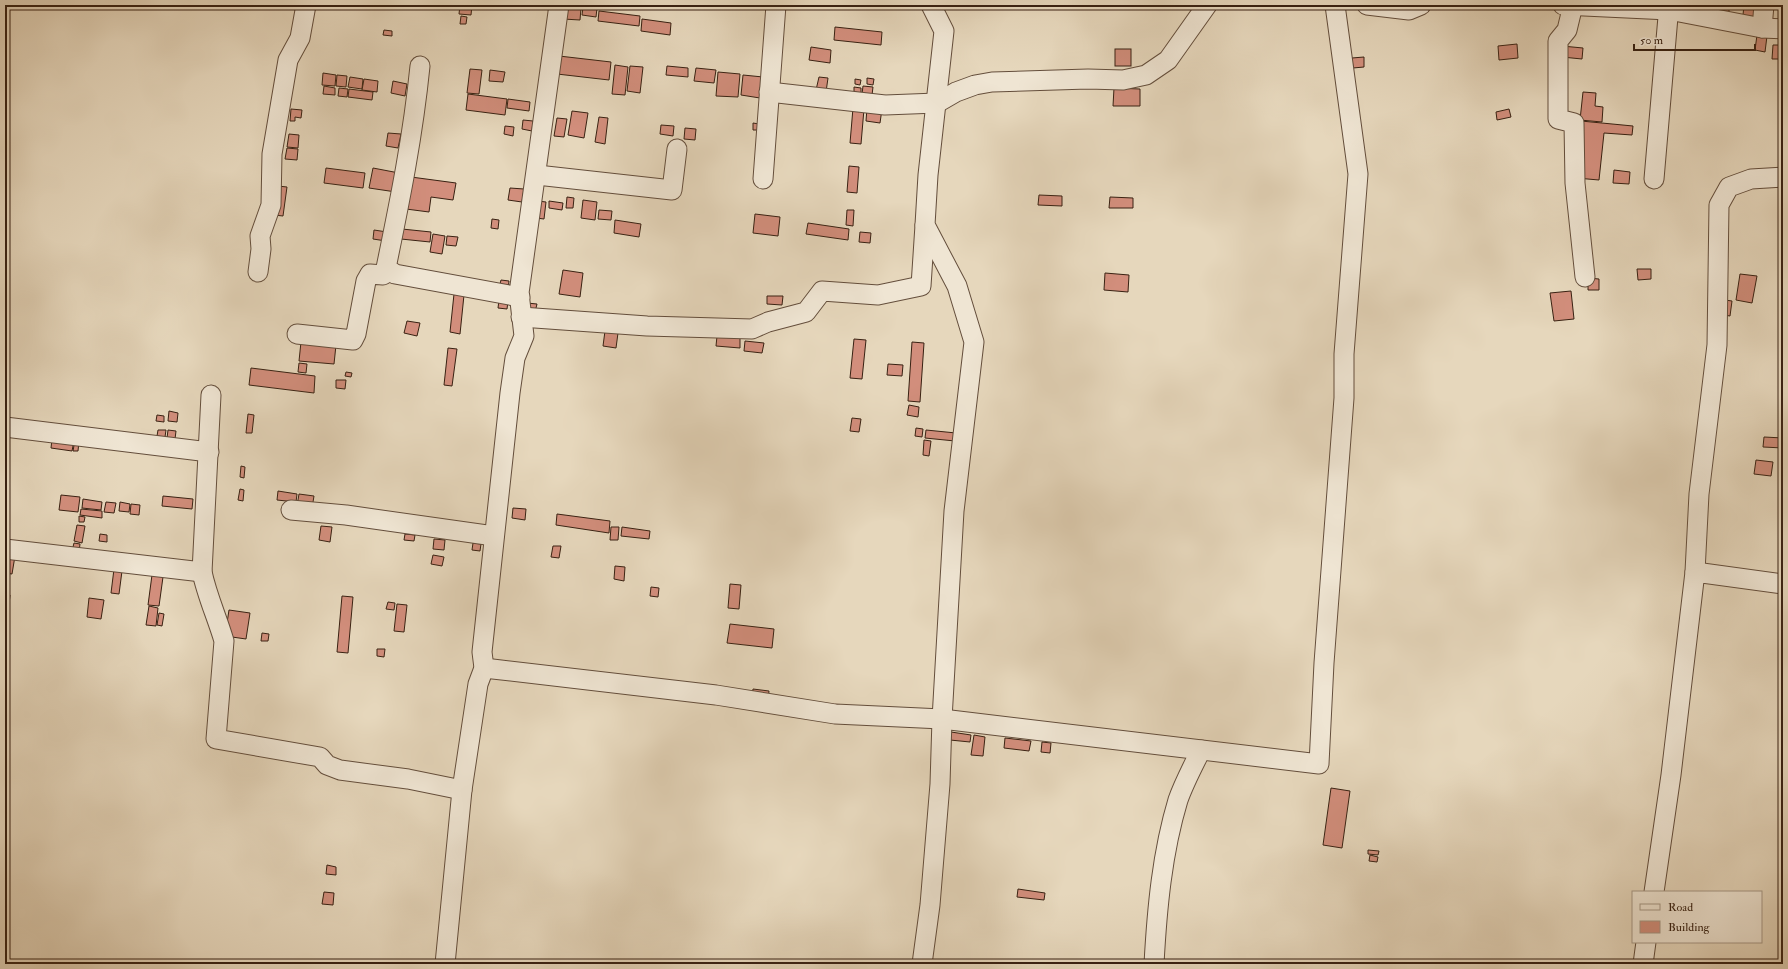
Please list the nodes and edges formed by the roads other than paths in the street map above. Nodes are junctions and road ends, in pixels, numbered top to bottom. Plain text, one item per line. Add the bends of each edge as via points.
1 (306, 5) edge
2 (559, 5) edge
3 (776, 5) edge
4 (931, 5) edge
5 (1207, 5) edge
6 (1335, 5) edge
7 (1367, 5) edge
8 (1421, 5) edge
9 (1570, 5) edge
10 (1764, 5) edge
11 (1669, 8) edge
12 (1762, 28) junction
13 (1783, 29) edge
14 (420, 66) dead end
15 (769, 92) junction
16 (937, 103) junction
17 (677, 149) dead end
18 (536, 175) junction
19 (1783, 177) edge
20 (763, 179) dead end
21 (1654, 179) dead end
22 (924, 225) junction
23 (390, 271) junction
24 (258, 272) dead end
25 (1585, 277) dead end
26 (520, 297) junction
27 (521, 318) junction
28 (297, 334) dead end
29 (211, 395) dead end
30 (5, 427) edge
31 (209, 452) junction
32 (291, 510) dead end
33 (494, 536) junction
34 (5, 549) edge
35 (202, 572) junction
36 (1695, 572) junction
37 (1783, 584) edge
38 (484, 668) junction
39 (942, 719) junction
40 (1201, 750) junction
41 (462, 790) junction
42 (1654, 891) edge
43 (1646, 943) edge
44 (445, 964) edge
45 (922, 964) edge
46 (1154, 964) edge
47 (1643, 964) edge

1 - 24 street via 300,38 288,60 272,154 271,205 260,236
2 - 18 street
3 - 15 street
4 - 16 street via 944,31
5 - 16 street via 1168,60 1146,75 1123,80 992,82 956,92
6 - 40 street via 1358,174 1352,231 1344,354 1344,398 1319,764
7 - 8 street via 1409,10
9 - 11 street
9 - 25 street via 1567,30 1558,41 1558,119 1574,123 1575,183
10 - 12 street
11 - 12 street
11 - 21 street
12 - 13 street
14 - 23 street via 407,168 386,268
15 - 16 street via 885,105
15 - 20 street
16 - 22 street
17 - 18 street via 672,190
18 - 26 street
19 - 36 street via 1751,179 1729,187 1720,205 1717,345 1699,494
22 - 27 street via 921,286 878,295 822,291 806,312 752,329
22 - 39 street via 957,286 974,342 954,511
23 - 26 street via 394,274
23 - 28 street via 382,275 370,274 366,281 353,340
26 - 27 street
27 - 33 street via 524,336 515,358
29 - 31 street
30 - 31 street
31 - 35 street
32 - 33 street via 346,515
33 - 38 street via 482,652
34 - 35 street
35 - 41 street via 207,595 224,641 216,739 320,757 327,765 340,770 408,779
36 - 37 street
36 - 42 street
38 - 39 street via 716,694 835,714
38 - 41 street via 478,684
39 - 40 street
39 - 45 street via 937,822
40 - 46 street via 1179,799 1169,837 1156,921
41 - 44 street
43 - 47 street

